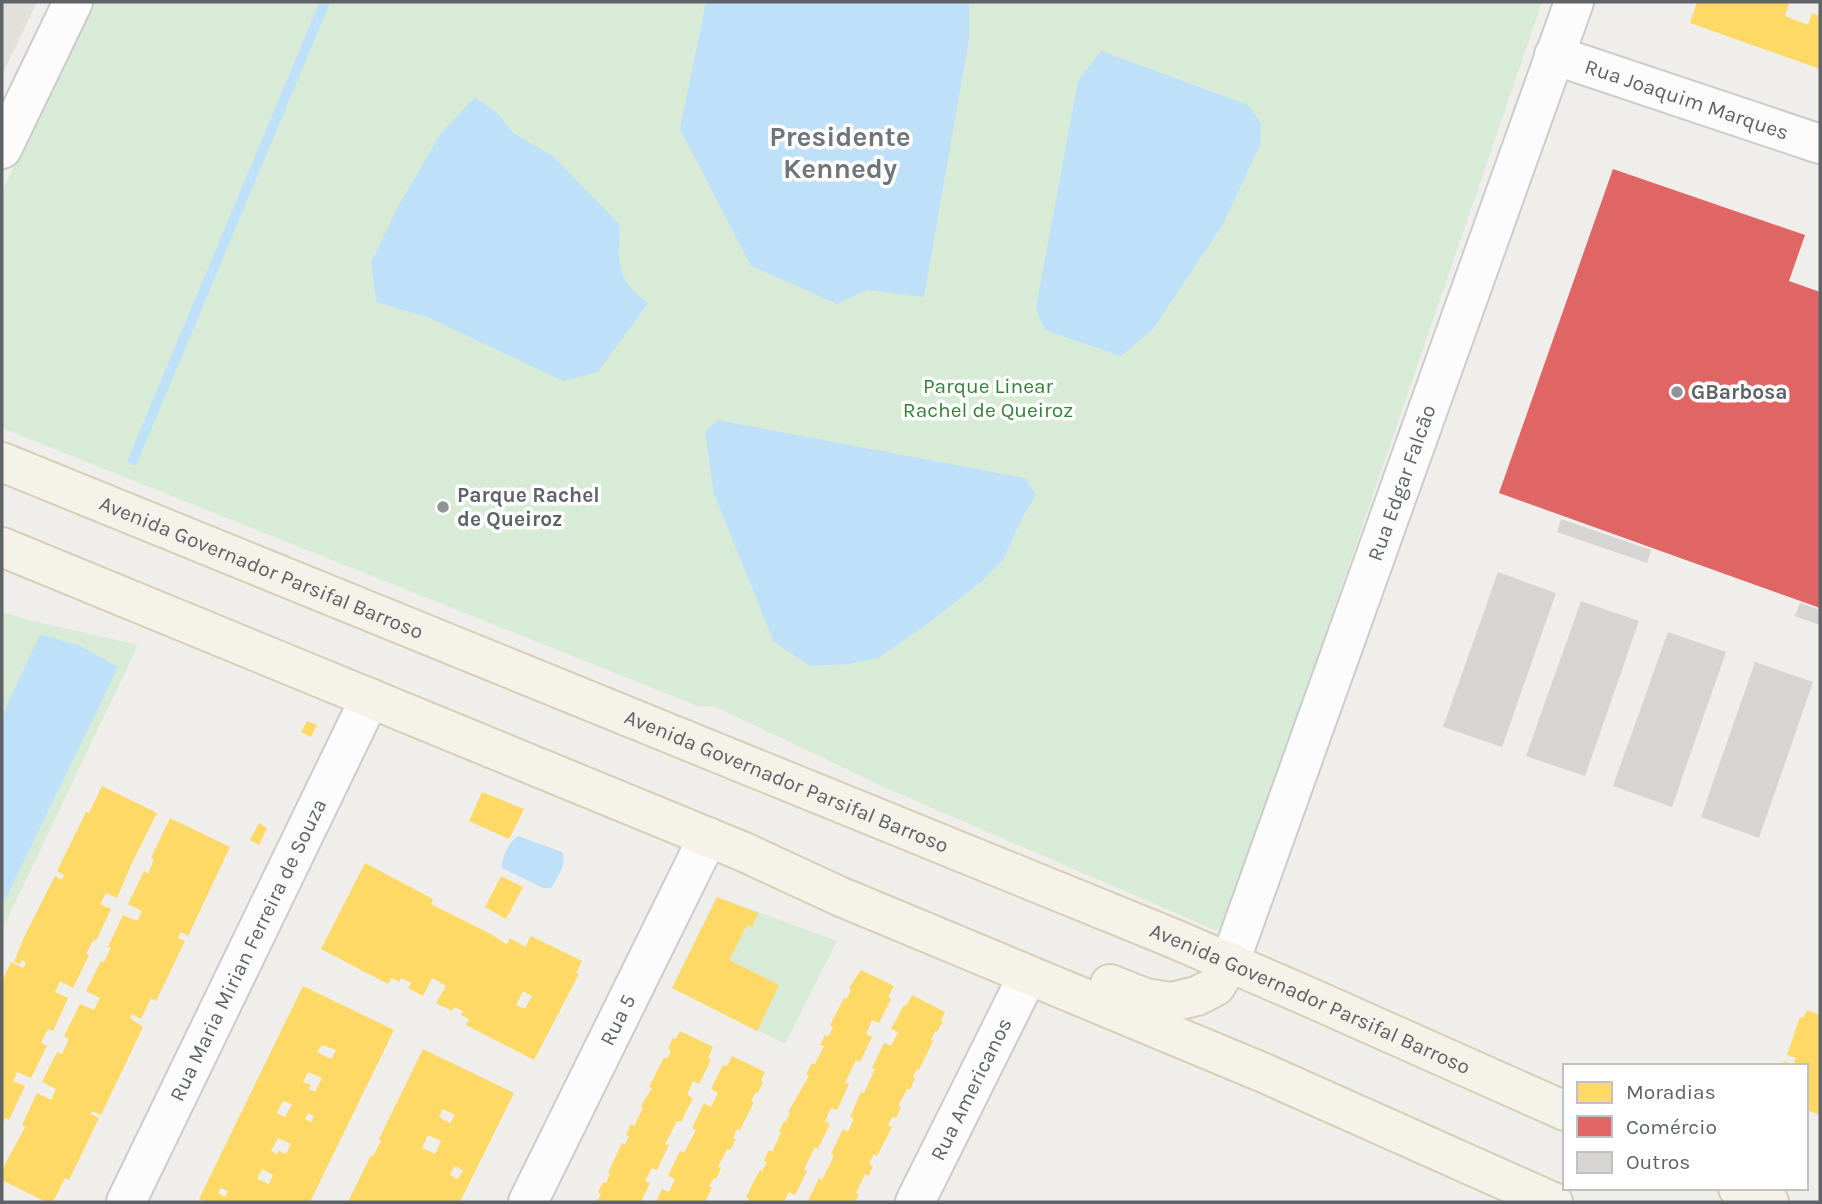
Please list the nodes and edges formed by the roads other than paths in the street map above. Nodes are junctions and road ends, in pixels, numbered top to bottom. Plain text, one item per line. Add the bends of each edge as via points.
1 (73, 2) edge
2 (1574, 2) edge
3 (1554, 55) junction
4 (1820, 144) edge
5 (2, 149) edge
6 (2, 462) edge
7 (2, 547) edge
8 (370, 698) junction
9 (708, 837) junction
10 (744, 852) junction
11 (1230, 962) junction
12 (1028, 975) junction
13 (1563, 1110) edge
14 (1742, 1190) edge
15 (126, 1202) edge
16 (528, 1202) edge
17 (915, 1202) edge
18 (1553, 1202) edge
19 (1769, 1202) edge

1 - 5 street
2 - 3 street, Rua Edgar Falcão
3 - 4 street, Rua Joaquim Marques
3 - 11 street, Rua Edgar Falcão
6 - 11 main road, Avenida Governador Parsifal Barroso
7 - 8 main road
8 - 9 main road
8 - 15 street, Rua Maria Mirian Ferreira de Souza
9 - 10 main road
9 - 16 street, Rua 5
10 - 11 main road via 845,873 1145,998 1171,1002 1197,996 1216,986
10 - 12 main road
11 - 13 main road, Avenida Governador Parsifal Barroso
12 - 17 street, Rua Americanos
12 - 18 main road via 1264,1073
14 - 19 main road

